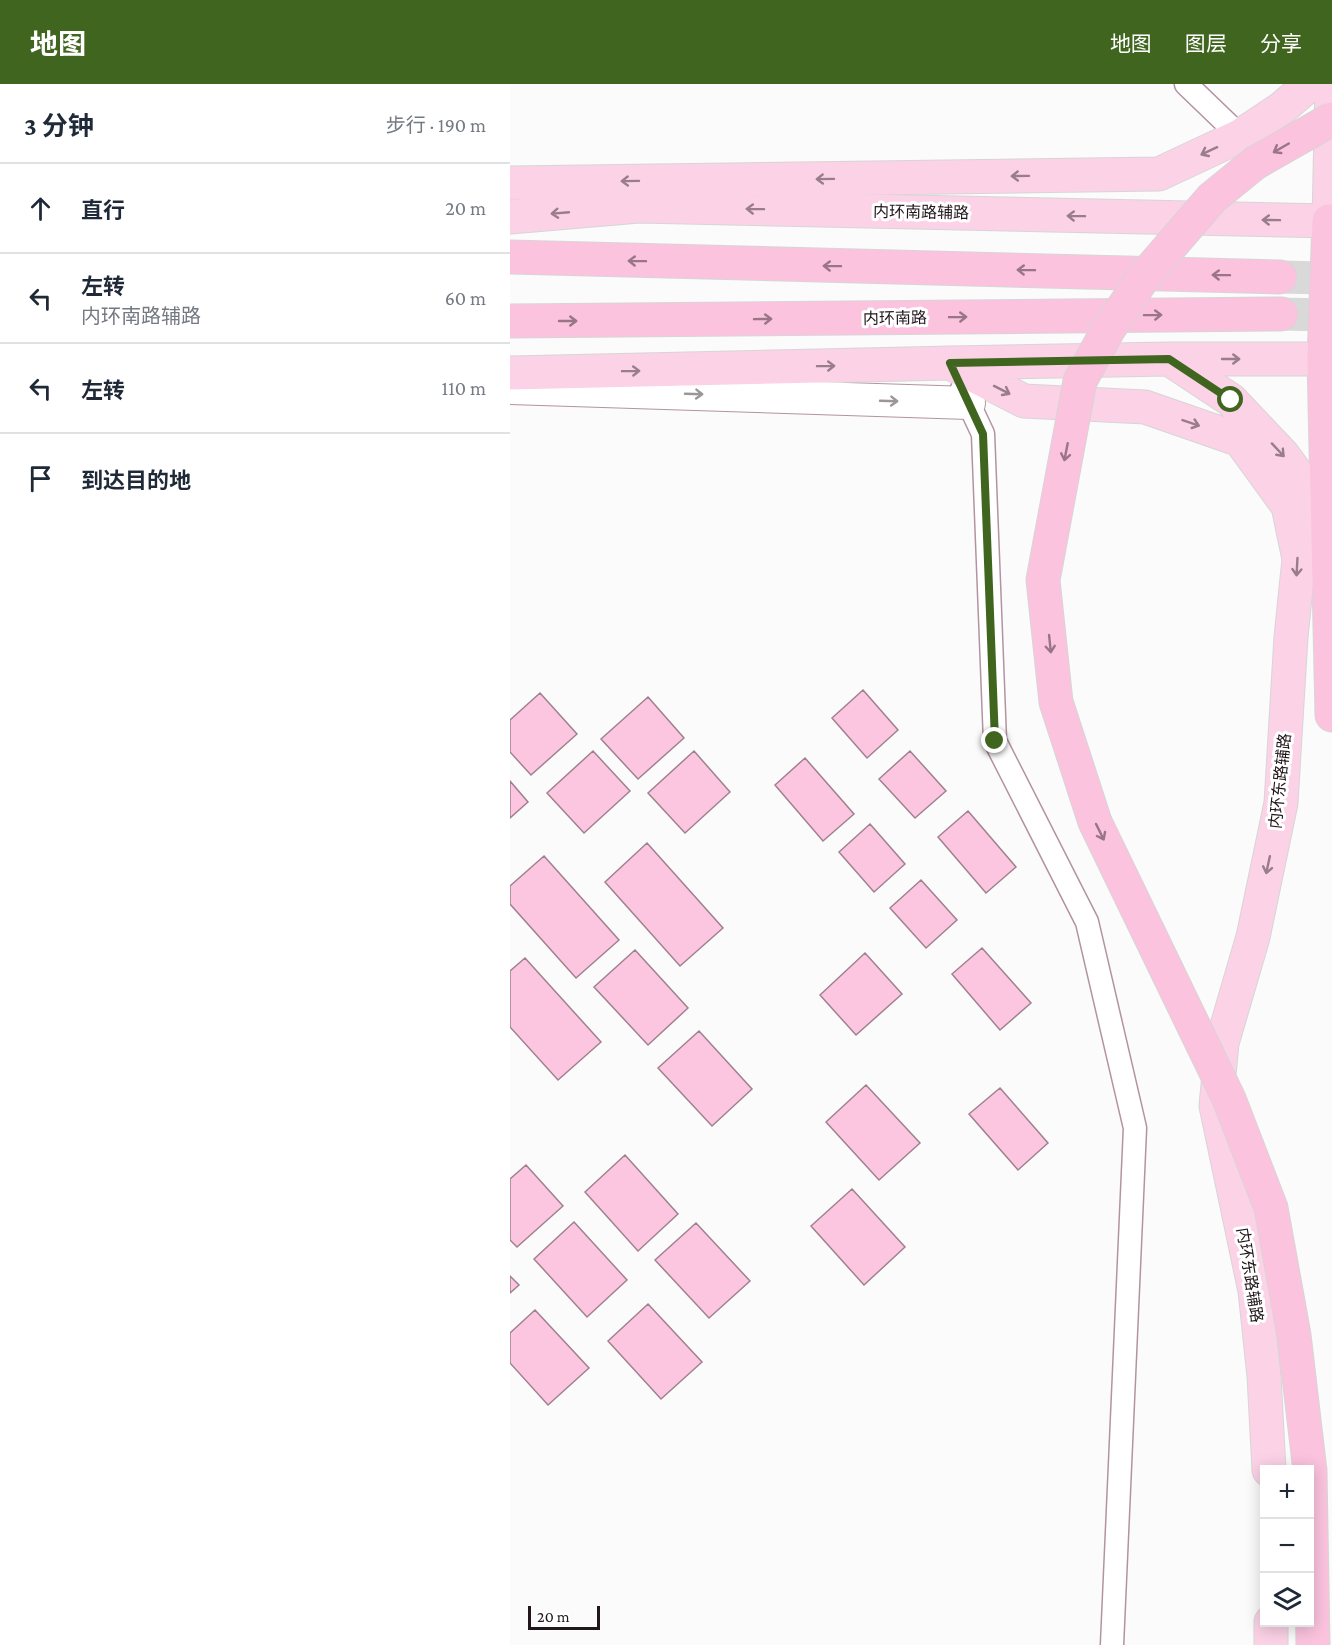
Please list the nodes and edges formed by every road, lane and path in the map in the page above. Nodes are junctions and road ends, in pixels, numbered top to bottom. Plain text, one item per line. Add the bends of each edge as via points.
1 (1186, 84) edge
2 (1310, 84) edge
3 (1332, 84) edge
4 (1332, 119) edge
5 (1240, 136) junction
6 (510, 183) edge
7 (510, 217) edge
8 (1331, 221) edge
9 (510, 257) edge
10 (1280, 277) tunnel mouth
11 (1281, 314) tunnel mouth
12 (510, 321) edge
13 (1169, 359) junction
14 (1328, 359) edge
15 (950, 363) junction
16 (510, 373) edge
17 (510, 388) edge
18 (969, 403) junction
19 (1328, 537) junction
20 (1332, 715) edge
21 (1269, 1465) edge
22 (1309, 1465) edge
23 (1311, 1519) edge
24 (1271, 1627) edge
25 (1112, 1645) edge
26 (1271, 1645) edge
27 (1313, 1645) edge

1 - 5 street
2 - 5 main road
3 - 8 main road
4 -> 22 highway, bridge via 1255,163 1212,198 1143,278 1108,330 1080,381 1044,580 1056,702 1095,822 1229,1099 1271,1208 1294,1335
5 -> 6 main road via 1159,174
8 -> 7 main road, 内环南路辅路 via 639,207
8 - 14 highway
10 -> 9 highway
12 -> 11 highway, 内环南路
13 -> 14 main road
13 - 15 main road
13 -> 19 main road via 1231,400 1283,455 1305,485
14 - 19 highway
16 -> 15 main road
15 - 18 street
15 -> 21 main road, 内环东路辅路 via 1024,401 1145,407 1240,440 1287,506 1299,560 1281,802 1253,938 1222,1043 1216,1106 1255,1292
17 -> 18 main road
18 - 25 street via 983,434 995,741 1087,922 1135,1128
19 - 20 highway
23 - 27 highway
24 - 26 main road

